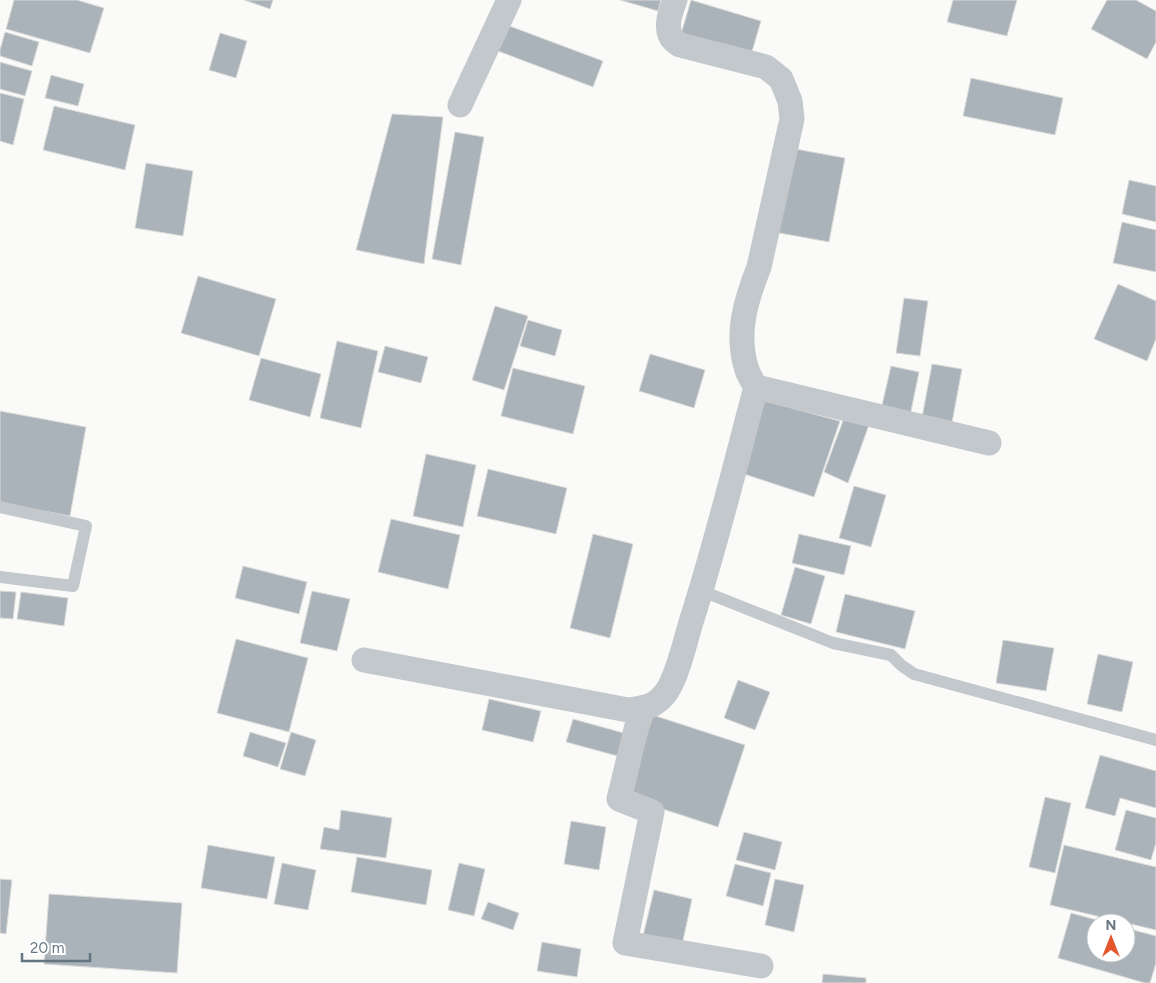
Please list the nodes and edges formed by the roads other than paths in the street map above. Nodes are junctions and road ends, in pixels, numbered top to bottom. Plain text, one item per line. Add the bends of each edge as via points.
1 (509, 0) edge
2 (675, 0) edge
3 (460, 105) dead end
4 (756, 387) junction
5 (989, 443) dead end
6 (0, 507) edge
7 (0, 577) edge
8 (702, 591) junction
9 (364, 660) dead end
10 (641, 709) junction
11 (1156, 740) edge
12 (761, 966) dead end

1 - 3 street
2 - 4 street via 669,16 671,39 680,45 766,67 781,79 790,101 792,119 759,267 742,324 742,351 747,371
4 - 5 street
4 - 8 street
6 - 7 lane via 86,526 73,586
8 - 10 street via 667,690 655,704
8 - 11 lane via 833,642 891,655 914,674
9 - 10 street via 628,710
10 - 12 street via 619,798 652,812 625,943

